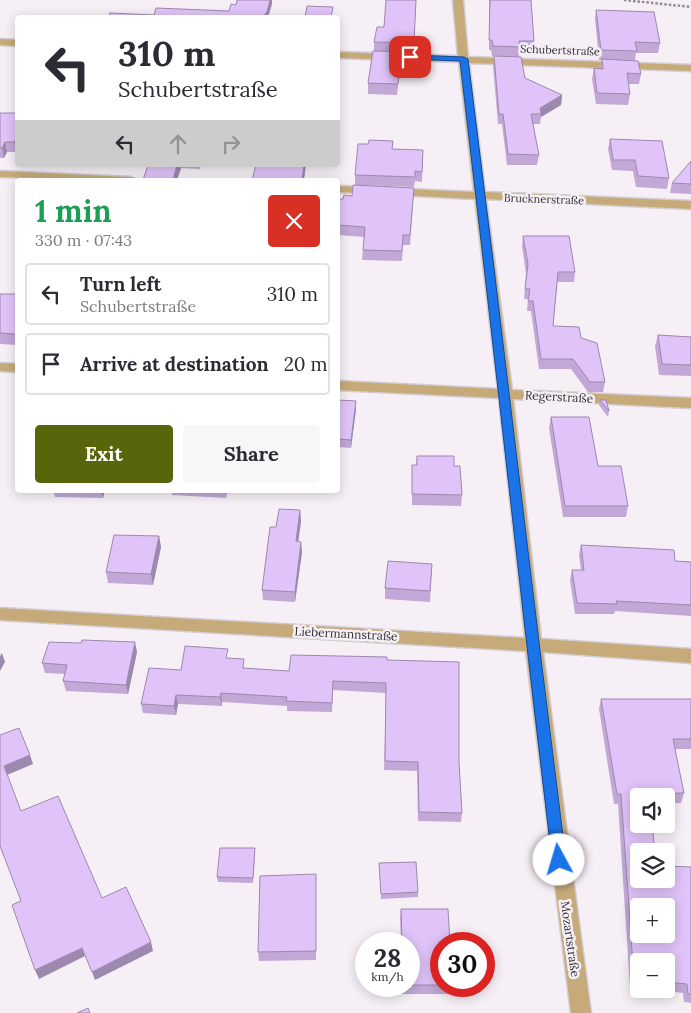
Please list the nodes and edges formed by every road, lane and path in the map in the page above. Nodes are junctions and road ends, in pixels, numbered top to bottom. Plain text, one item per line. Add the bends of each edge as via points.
1 (458, 0) edge
2 (624, 0) edge
3 (691, 7) edge
4 (0, 42) edge
5 (15, 43) edge
6 (340, 54) edge
7 (464, 59) junction
8 (691, 68) edge
9 (0, 174) edge
10 (87, 178) edge
11 (340, 190) edge
12 (480, 196) junction
13 (691, 205) edge
14 (0, 367) edge
15 (15, 368) edge
16 (340, 386) edge
17 (506, 394) junction
18 (691, 403) edge
19 (0, 614) edge
20 (532, 645) junction
21 (691, 656) edge
22 (582, 1013) edge

1 - 7 street, Mozartstraße
2 - 3 path
4 - 5 street
6 - 7 street, Schubertstraße
7 - 8 street, Schubertstraße
7 - 12 street, Mozartstraße
9 - 10 street
11 - 12 street, Brucknerstraße
12 - 13 street, Brucknerstraße
12 - 17 street, Mozartstraße
14 - 15 street
16 - 17 street, Regerstraße
17 - 18 street, Regerstraße
17 - 20 street, Mozartstraße
19 - 20 street, Liebermannstraße
20 - 21 street, Liebermannstraße
20 - 22 street, Mozartstraße

